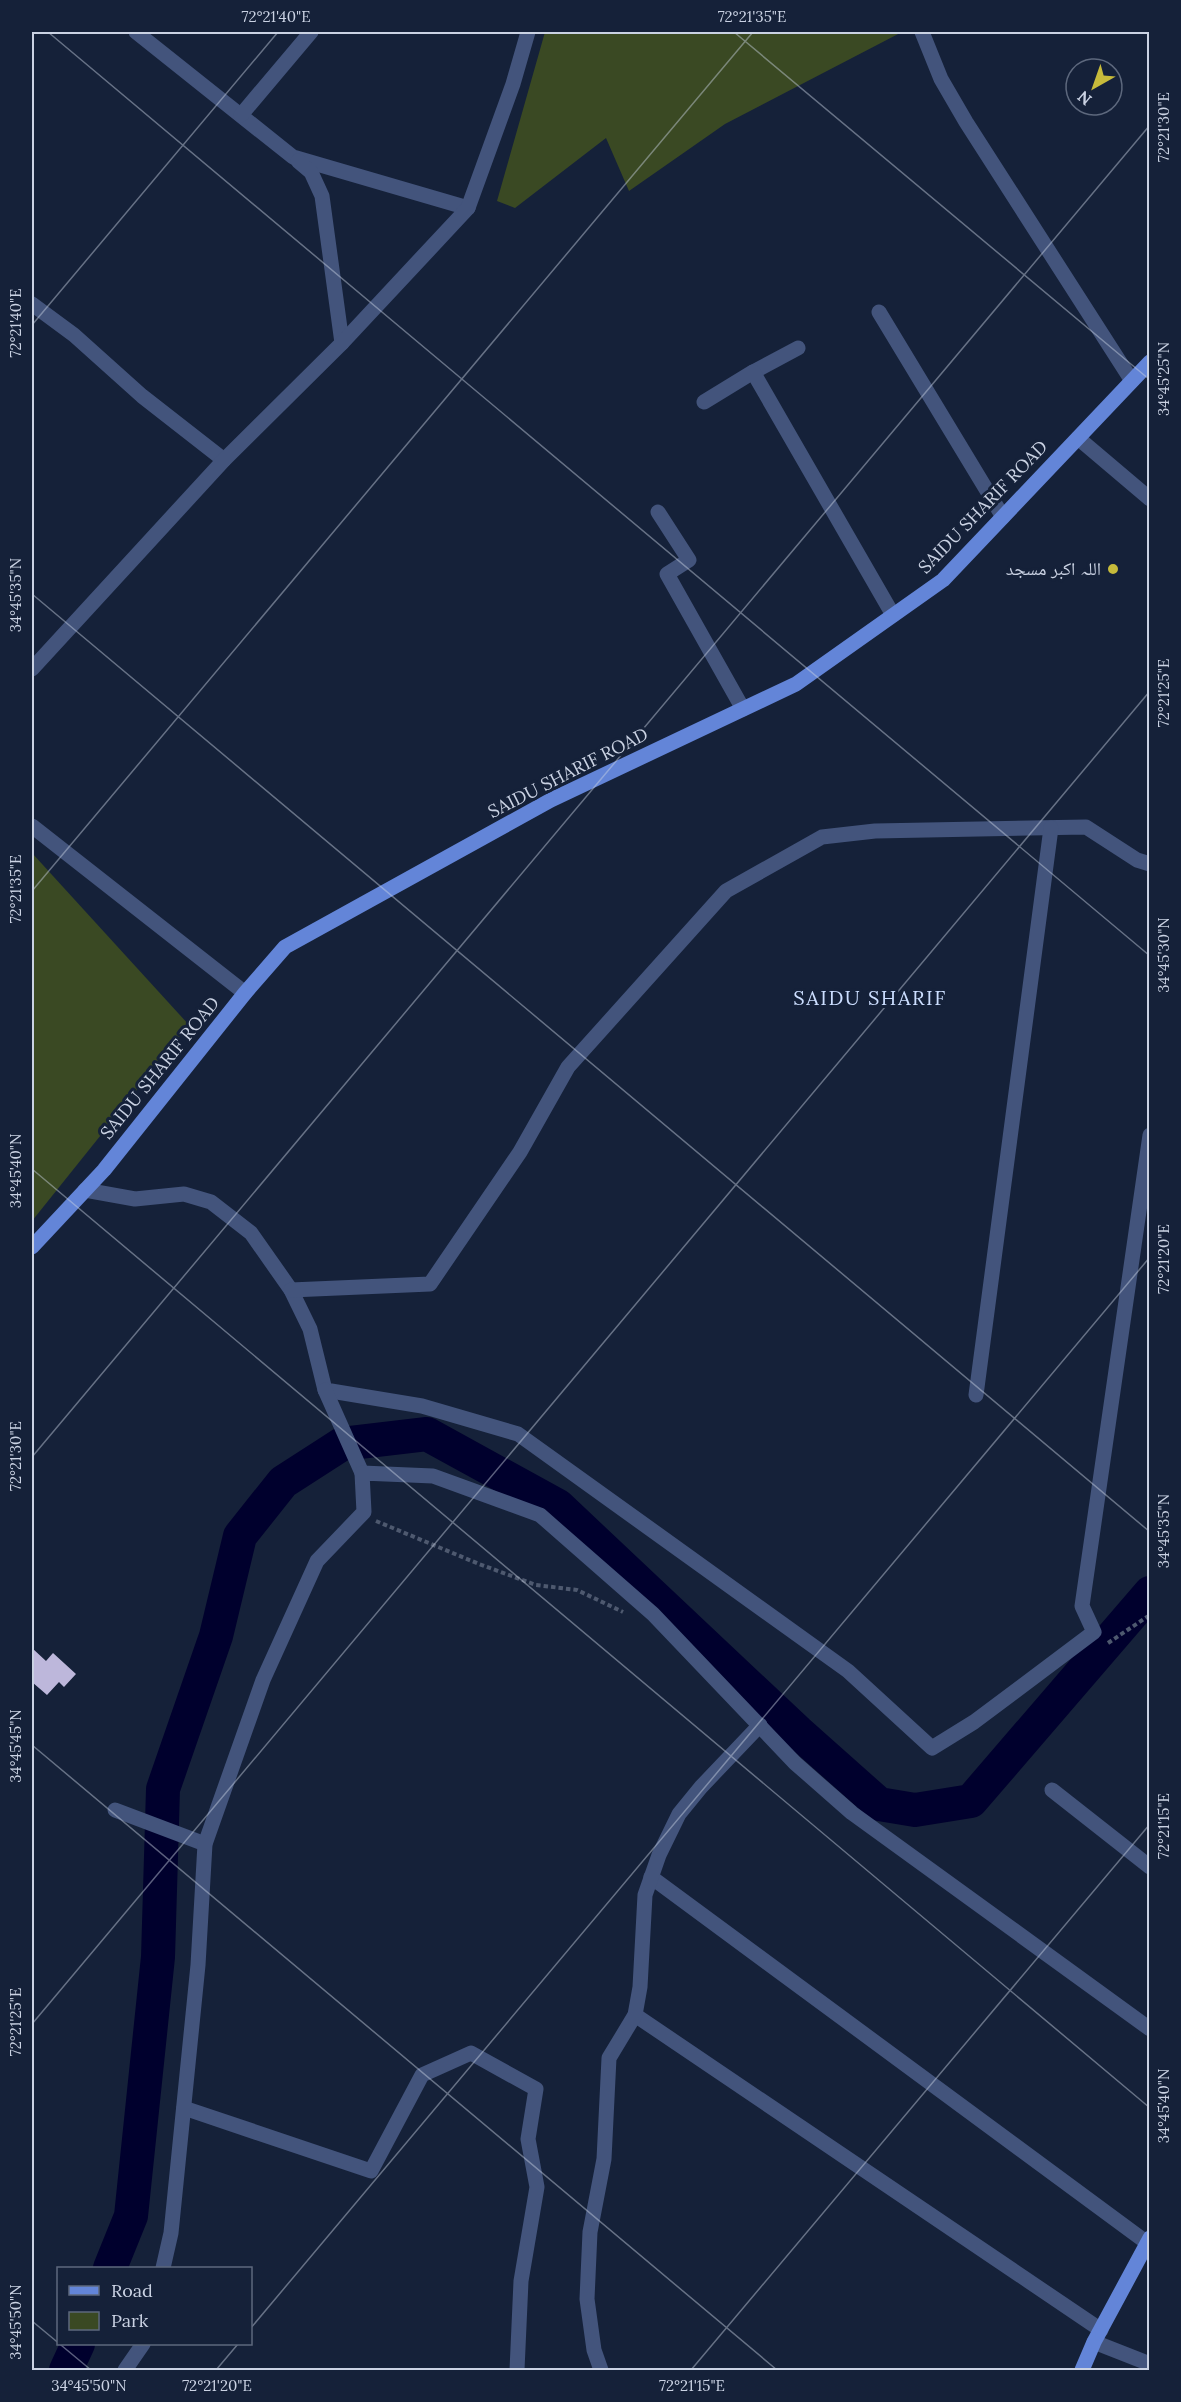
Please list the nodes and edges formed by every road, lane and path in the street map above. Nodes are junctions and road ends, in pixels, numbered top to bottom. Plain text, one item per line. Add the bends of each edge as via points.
1 (136, 32) edge
2 (311, 32) edge
3 (528, 32) edge
4 (922, 32) edge
5 (241, 115) junction
6 (293, 157) junction
7 (468, 208) junction
8 (32, 304) edge
9 (879, 312) dead end
10 (342, 343) junction
11 (798, 348) dead end
12 (1149, 362) edge
13 (753, 372) junction
14 (1132, 381) junction
15 (704, 402) dead end
16 (1078, 438) junction
17 (224, 460) junction
18 (1149, 499) edge
19 (658, 512) dead end
20 (1003, 517) junction
21 (893, 615) junction
22 (32, 669) edge
23 (743, 709) junction
24 (32, 826) edge
25 (1051, 828) junction
26 (1149, 864) edge
27 (245, 993) junction
28 (1149, 1135) edge
29 (85, 1190) junction
30 (32, 1247) edge
31 (291, 1290) junction
32 (326, 1391) junction
33 (976, 1395) dead end
34 (362, 1472) junction
35 (364, 1512) junction
36 (1149, 1615) edge
37 (633, 1617) dead end
38 (1087, 1640) junction
39 (760, 1725) junction
40 (1052, 1790) dead end
41 (115, 1810) dead end
42 (205, 1844) junction
43 (1149, 1867) edge
44 (651, 1877) junction
45 (635, 2015) junction
46 (1149, 2029) edge
47 (184, 2108) junction
48 (1148, 2240) edge
49 (163, 2267) edge
50 (1097, 2336) junction
51 (142, 2345) edge
52 (1149, 2364) edge
53 (130, 2370) edge
54 (517, 2370) edge
55 (601, 2370) edge
56 (1082, 2370) edge

1 - 5 street
2 - 5 street
3 - 7 street
4 - 14 street via 941,79 966,122
5 - 6 street
6 - 7 street
6 - 10 street via 311,172 322,196
7 - 10 street
8 - 17 street
9 - 20 street
10 - 17 street
11 - 13 street
12 - 14 main road, SAIDU SHARIF ROAD
13 - 15 street
13 - 21 street
14 - 16 main road, SAIDU SHARIF ROAD
16 - 18 street
16 - 20 main road, SAIDU SHARIF ROAD
17 - 22 street
19 - 23 street via 689,560 667,574
20 - 21 main road, SAIDU SHARIF ROAD via 943,580
21 - 23 main road, SAIDU SHARIF ROAD via 796,684
23 - 27 main road, SAIDU SHARIF ROAD via 551,800 285,947
24 - 27 street
25 - 26 street via 1086,828
25 - 31 street via 875,831 822,837 726,891 568,1067 520,1152 430,1284
25 - 33 street
27 - 29 main road, SAIDU SHARIF ROAD
28 - 38 street via 1082,1606 1094,1632
29 - 30 main road, SAIDU SHARIF ROAD
29 - 31 street via 135,1199 184,1194 211,1202 251,1233
31 - 32 street via 310,1329
32 - 34 street
32 - 38 street via 422,1406 518,1434 848,1671 932,1748
34 - 35 street
34 - 39 street via 433,1476 540,1515 653,1614
35 - 37 path via 377,1522 479,1564 536,1584 577,1590
35 - 42 street via 317,1561 263,1680
36 - 38 path via 1099,1649
39 - 44 street via 679,1814
39 - 46 street via 795,1763 852,1813
40 - 43 street
41 - 42 street
42 - 47 street
44 - 45 street via 645,1895
44 - 48 street
45 - 50 street
45 - 55 street via 609,2058 604,2159 590,2232 587,2299
47 - 49 street via 171,2234
47 - 54 street via 371,2171 422,2075 471,2053 537,2089 528,2139 537,2187 521,2281
48 - 50 main road
50 - 52 street
50 - 56 main road
51 - 53 street

